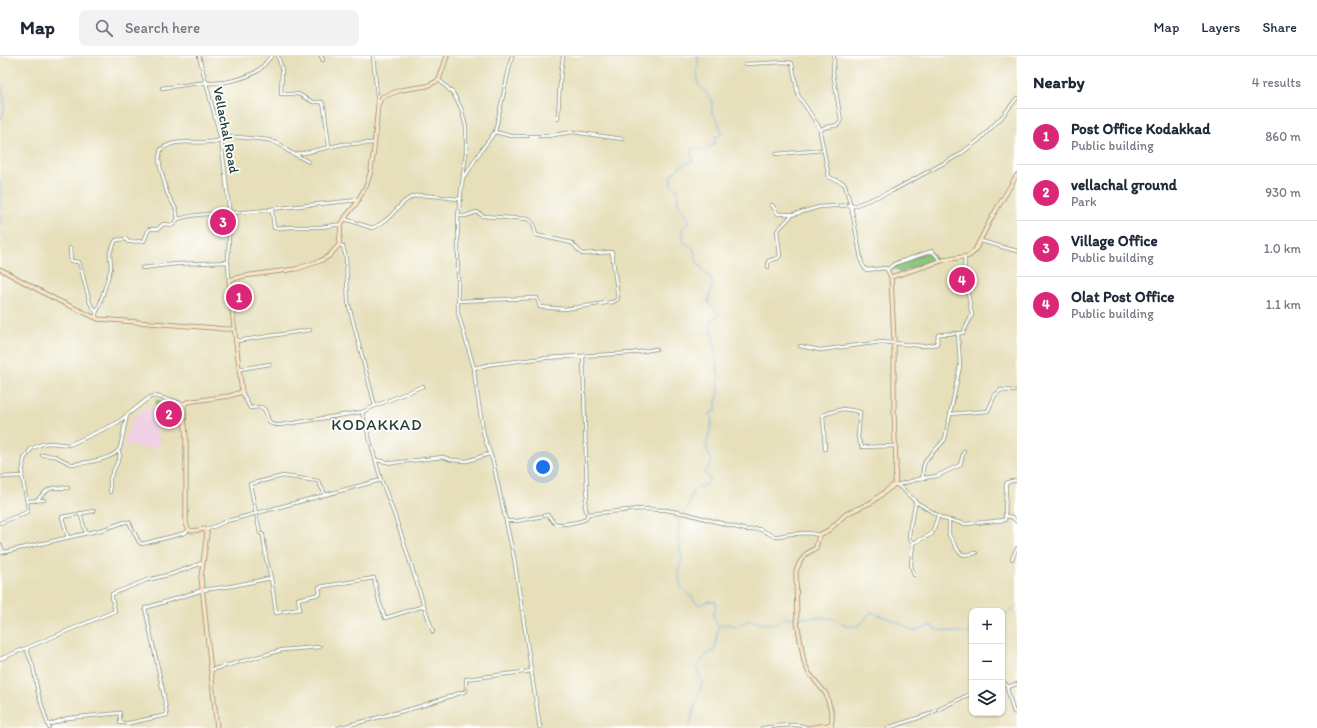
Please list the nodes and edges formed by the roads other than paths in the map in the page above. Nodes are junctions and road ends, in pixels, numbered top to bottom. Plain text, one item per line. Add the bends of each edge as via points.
1 (199, 56) edge
2 (272, 56) edge
3 (278, 56) edge
4 (321, 56) edge
5 (372, 56) edge
6 (447, 56) edge
7 (512, 56) edge
8 (563, 56) edge
9 (834, 56) edge
10 (323, 60) dead end
11 (746, 64) dead end
12 (439, 80) junction
13 (207, 83) junction
14 (162, 88) dead end
15 (1017, 98) edge
16 (378, 105) junction
17 (558, 119) dead end
18 (821, 130) junction
19 (495, 132) junction
20 (221, 139) junction
21 (623, 139) dead end
22 (375, 143) junction
23 (329, 146) junction
24 (824, 150) junction
25 (294, 154) junction
26 (776, 154) dead end
27 (309, 162) dead end
28 (1017, 175) edge
29 (463, 177) junction
30 (461, 199) junction
31 (358, 200) junction
32 (772, 206) dead end
33 (851, 206) junction
34 (270, 210) junction
35 (230, 214) junction
36 (795, 214) junction
37 (458, 216) junction
38 (345, 219) junction
39 (178, 220) junction
40 (342, 224) junction
41 (980, 241) junction
42 (339, 244) junction
43 (70, 248) dead end
44 (1017, 251) edge
45 (965, 257) junction
46 (941, 261) junction
47 (228, 262) junction
48 (768, 267) dead end
49 (142, 268) dead end
50 (0, 269) edge
51 (887, 270) junction
52 (891, 277) junction
53 (229, 280) junction
54 (458, 301) junction
55 (96, 313) junction
56 (96, 318) junction
57 (234, 328) junction
58 (310, 330) dead end
59 (958, 333) junction
60 (236, 341) junction
61 (894, 343) junction
62 (800, 346) dead end
63 (656, 349) dead end
64 (583, 356) junction
65 (270, 364) dead end
66 (474, 368) junction
67 (240, 369) junction
68 (423, 386) dead end
69 (1017, 391) edge
70 (242, 392) junction
71 (186, 402) junction
72 (375, 406) junction
73 (362, 412) junction
74 (127, 414) junction
75 (950, 414) junction
76 (896, 446) junction
77 (825, 449) dead end
78 (964, 451) dead end
79 (119, 452) junction
80 (489, 454) junction
81 (42, 455) dead end
82 (376, 460) junction
83 (22, 476) junction
84 (0, 477) edge
85 (923, 478) junction
86 (381, 480) junction
87 (1017, 480) edge
88 (896, 485) junction
89 (68, 488) dead end
90 (110, 492) dead end
91 (325, 494) junction
92 (44, 500) dead end
93 (27, 501) junction
94 (36, 501) junction
95 (916, 502) junction
96 (94, 511) dead end
97 (80, 513) junction
98 (255, 514) junction
99 (588, 514) junction
100 (938, 516) junction
101 (1005, 516) junction
102 (949, 520) junction
103 (506, 521) junction
104 (1017, 522) edge
105 (0, 523) edge
106 (189, 530) junction
107 (206, 530) junction
108 (86, 533) junction
109 (819, 535) junction
110 (68, 538) junction
111 (913, 543) junction
112 (0, 544) edge
113 (1017, 548) edge
114 (1, 552) edge
115 (976, 553) dead end
116 (1012, 559) dead end
117 (202, 563) junction
118 (914, 575) dead end
119 (270, 578) junction
120 (203, 590) junction
121 (424, 606) junction
122 (433, 632) dead end
123 (320, 647) dead end
124 (26, 648) junction
125 (0, 659) edge
126 (211, 670) junction
127 (532, 672) junction
128 (1005, 684) edge
129 (1017, 684) edge
130 (1007, 687) junction
131 (969, 694) edge
132 (1017, 713) edge
133 (120, 723) junction
134 (48, 726) edge
135 (832, 726) edge
136 (120, 728) edge
137 (217, 728) edge
138 (338, 728) edge
139 (540, 728) edge
140 (762, 728) edge
141 (807, 728) edge
142 (888, 728) edge

1 - 13 street, Vellachal Road
2 - 13 street via 249,76
3 - 23 street via 282,70 281,94 298,94 313,102 322,102
4 - 10 street
5 - 16 street
6 - 12 street
7 - 19 street
8 - 17 street
9 - 18 street via 833,73 841,121 838,125
11 - 18 street via 792,63 798,95
12 - 16 street via 428,86 390,93 382,97
12 - 29 street via 453,93 461,108 466,127
13 - 14 street
13 - 20 street, Vellachal Road
15 - 33 street via 979,140 959,154 892,191
16 - 22 street
18 - 24 street
19 - 21 street via 511,136 547,136 573,132
19 - 29 street
20 - 25 street via 238,137 269,140
20 - 35 street, Vellachal Road
20 - 39 street via 208,142 183,141 162,149 160,166
22 - 23 street
22 - 31 street via 367,184
23 - 25 street
24 - 26 street
24 - 33 street via 830,177 844,184
25 - 27 street
28 - 41 street
29 - 30 street
30 - 37 street
30 - 38 street via 414,196 386,220 372,228
31 - 34 street
31 - 38 street
32 - 36 street via 778,214
33 - 36 street via 819,207
33 - 51 street via 864,268
34 - 35 street
34 - 40 street via 274,228
35 - 39 street
35 - 47 street, Vellachal Road
36 - 48 street via 777,231 780,256 768,261
37 - 54 street
37 - 54 street via 478,212 483,216 528,219 533,223 536,235 572,243 582,254 612,252 618,299 613,302 555,309 540,307 537,298
38 - 40 street
39 - 55 street via 173,224 163,224 158,229 149,228 144,241 116,240 110,252 111,268
40 - 42 street
41 - 44 street
41 - 45 street via 974,252
42 - 53 street via 329,256 296,270
42 - 72 street via 343,246 346,258 348,302
43 - 55 street via 71,261 80,264 90,303
45 - 46 street
45 - 59 street via 964,272 972,315 963,333
46 - 51 street via 932,251 894,264
46 - 52 street
47 - 49 street
47 - 53 street, Vellachal Road
50 - 56 street
51 - 52 street
52 - 61 street
53 - 57 street
54 - 66 street via 458,313
55 - 56 street
56 - 57 street via 223,330
57 - 60 street
58 - 60 street
59 - 61 street via 938,335 935,345
59 - 75 street via 960,366
60 - 67 street
61 - 62 street via 882,342 820,350
61 - 76 street
63 - 64 street
64 - 66 street via 545,358
64 - 99 street via 587,496 585,506
65 - 67 street
66 - 80 street via 481,421
67 - 70 street
68 - 72 street
69 - 75 street via 1001,390 995,395 988,411
70 - 71 street
70 - 73 street via 250,408 260,407 266,411 271,424 282,425
71 - 74 street via 150,397
71 - 106 street via 186,524
72 - 73 street
73 - 82 street
74 - 79 street
74 - 83 street via 117,423 69,445 42,444 31,449 24,459
75 - 85 street via 945,439 941,446 927,457 922,470
76 - 77 street via 862,447 858,438 860,412 848,408 822,415
76 - 88 street
78 - 85 street via 960,465 937,476
79 - 81 street via 109,457 75,464 55,456
79 - 90 street via 119,459 110,478
80 - 82 street via 467,461 443,457 392,463
80 - 103 street
82 - 86 street
83 - 84 street
83 - 93 street
85 - 88 street
86 - 91 street
86 - 121 street via 394,511
87 - 101 street via 1006,484
88 - 95 street
88 - 109 street via 872,502 846,514 829,530
89 - 94 street via 52,487
91 - 98 street
91 - 98 street via 318,481 303,478 283,476 250,484
92 - 94 street
93 - 94 street
93 - 105 street via 27,512
95 - 100 street
95 - 111 street via 909,539
96 - 97 street
97 - 108 street
97 - 110 street via 62,517
98 - 107 street via 227,521
98 - 119 street via 260,533 263,535
99 - 103 street via 586,519 556,524 548,515
99 - 109 street via 649,509 687,513 774,536 809,533
100 - 102 street
100 - 111 street via 932,534
101 - 102 street via 1005,520 966,524
101 - 104 street via 1012,517
102 - 115 street via 949,535 959,552 964,555
103 - 127 street
106 - 107 street
106 - 108 street via 142,544 129,522
107 - 117 street
108 - 110 street
109 - 135 street via 816,548 806,554 796,571 797,619 804,662 809,673 826,694 832,714
110 - 114 street
111 - 118 street via 911,565
112 - 114 street
113 - 116 street
117 - 120 street
117 - 124 street via 112,594 115,611
119 - 120 street
119 - 121 street via 276,613 300,609 298,599 320,594 318,587 374,578 385,618
120 - 126 street
120 - 133 street via 145,608 167,715
121 - 122 street
123 - 126 street via 282,650
124 - 125 street
124 - 134 street
126 - 137 street
127 - 138 street via 466,679 466,691 418,707
127 - 139 street
128 - 130 street
129 - 130 street
130 - 132 street via 1013,710
131 - 142 street via 927,715
133 - 134 street via 120,713 68,718
133 - 136 street
135 - 141 street
140 - 141 street via 797,725

